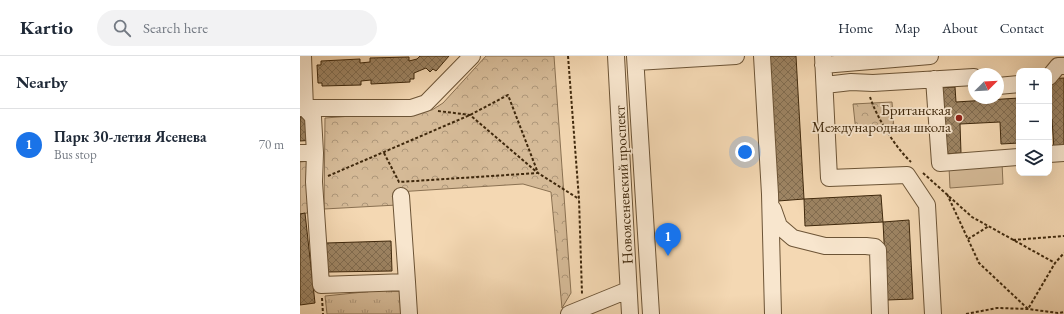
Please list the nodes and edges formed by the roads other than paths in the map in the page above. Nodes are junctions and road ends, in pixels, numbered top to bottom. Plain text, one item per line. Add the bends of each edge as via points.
1 (303, 56) edge
2 (472, 56) edge
3 (616, 56) edge
4 (736, 56) edge
5 (762, 56) edge
6 (924, 56) edge
7 (930, 56) edge
8 (635, 59) edge
9 (823, 60) edge
10 (1064, 66) edge
11 (1052, 73) edge
12 (968, 77) edge
13 (934, 79) dead end
14 (1016, 84) edge
15 (825, 85) junction
16 (1004, 85) edge
17 (303, 108) edge
18 (308, 153) edge
19 (1064, 153) edge
20 (1052, 154) edge
21 (1016, 157) edge
22 (770, 194) junction
23 (401, 196) dead end
24 (407, 282) junction
25 (628, 290) junction
26 (576, 311) edge
27 (409, 314) edge
28 (630, 314) edge
29 (651, 314) edge
30 (773, 314) edge
31 (880, 314) edge
32 (933, 314) edge

1 - 17 street
2 - 17 street via 426,103 411,108
3 - 25 street, Новоясеневский проспект
4 - 8 street
5 - 22 street
6 - 7 street
6 - 9 street
8 - 29 street, Новоясеневский проспект
9 - 15 street
10 - 11 street via 1058,66
12 - 15 street
13 - 21 street via 940,163
14 - 16 street
15 - 32 street via 829,178 907,175 927,205
17 - 18 street via 313,117
18 - 24 street via 314,182 321,285
19 - 20 street
22 - 30 street
22 - 31 street via 779,226 793,238 825,246 866,246 878,250
23 - 24 street
24 - 27 street
25 - 26 street
25 - 28 street, Новоясеневский проспект

